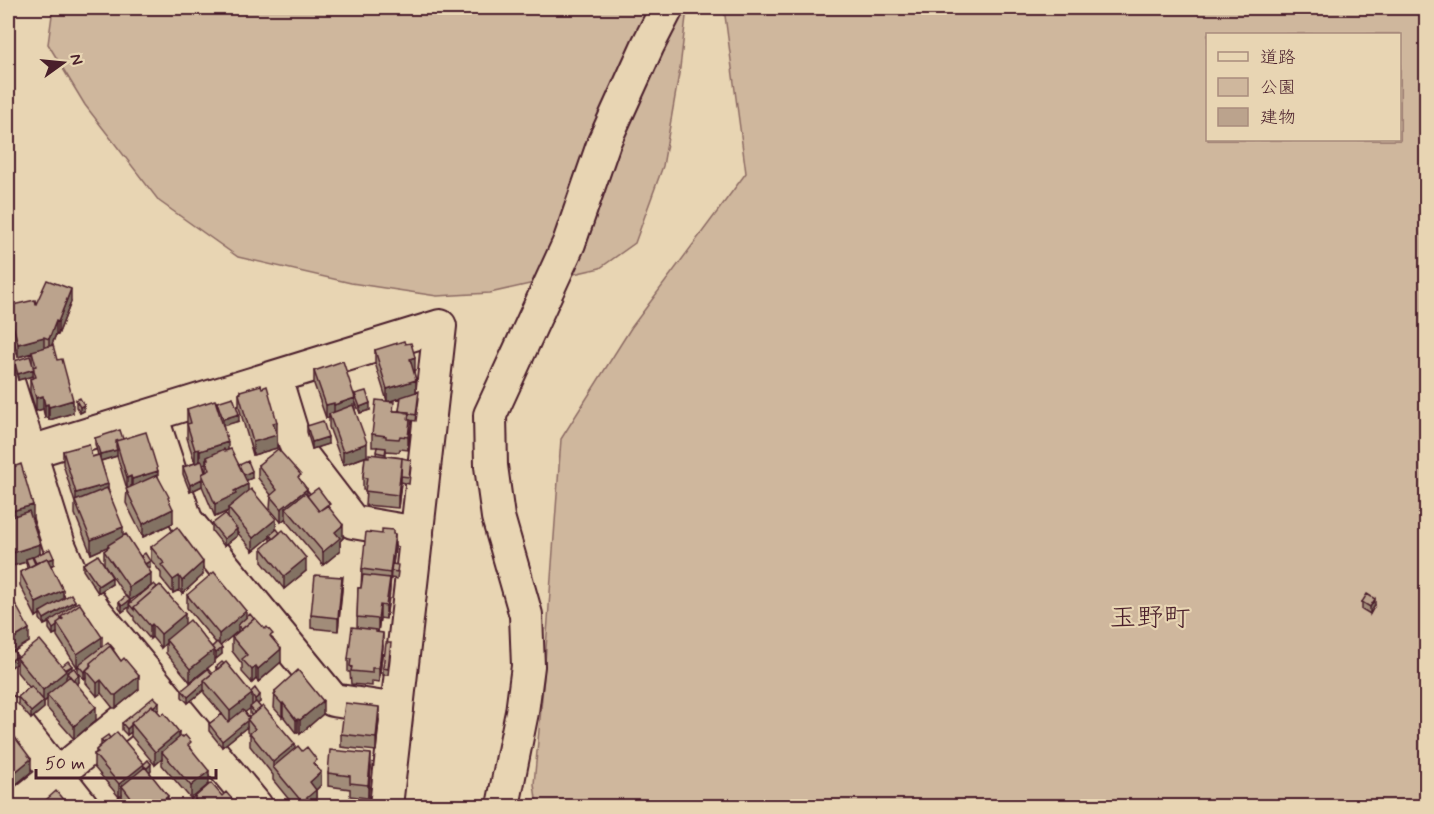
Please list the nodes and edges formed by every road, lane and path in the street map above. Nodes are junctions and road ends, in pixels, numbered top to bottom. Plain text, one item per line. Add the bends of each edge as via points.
1 (668, 8) edge
2 (275, 377) junction
3 (8, 382) edge
4 (151, 416) junction
5 (18, 455) edge
6 (417, 532) junction
7 (160, 691) junction
8 (397, 710) junction
9 (8, 712) edge
10 (56, 776) junction
11 (18, 807) edge
12 (82, 807) edge
13 (256, 807) edge
14 (386, 807) edge
15 (503, 807) edge

1 - 15 street via 604,142 569,243 490,415 491,466 498,516 525,615 528,666
2 - 4 street
2 - 6 street via 297,449 353,522
2 - 6 street via 440,327
3 - 5 street
4 - 5 street
4 - 8 street via 186,520 333,700
5 - 7 street via 74,580
6 - 8 street
7 - 10 street
7 - 13 street
8 - 14 street
9 - 10 street
10 - 11 street
10 - 12 street

